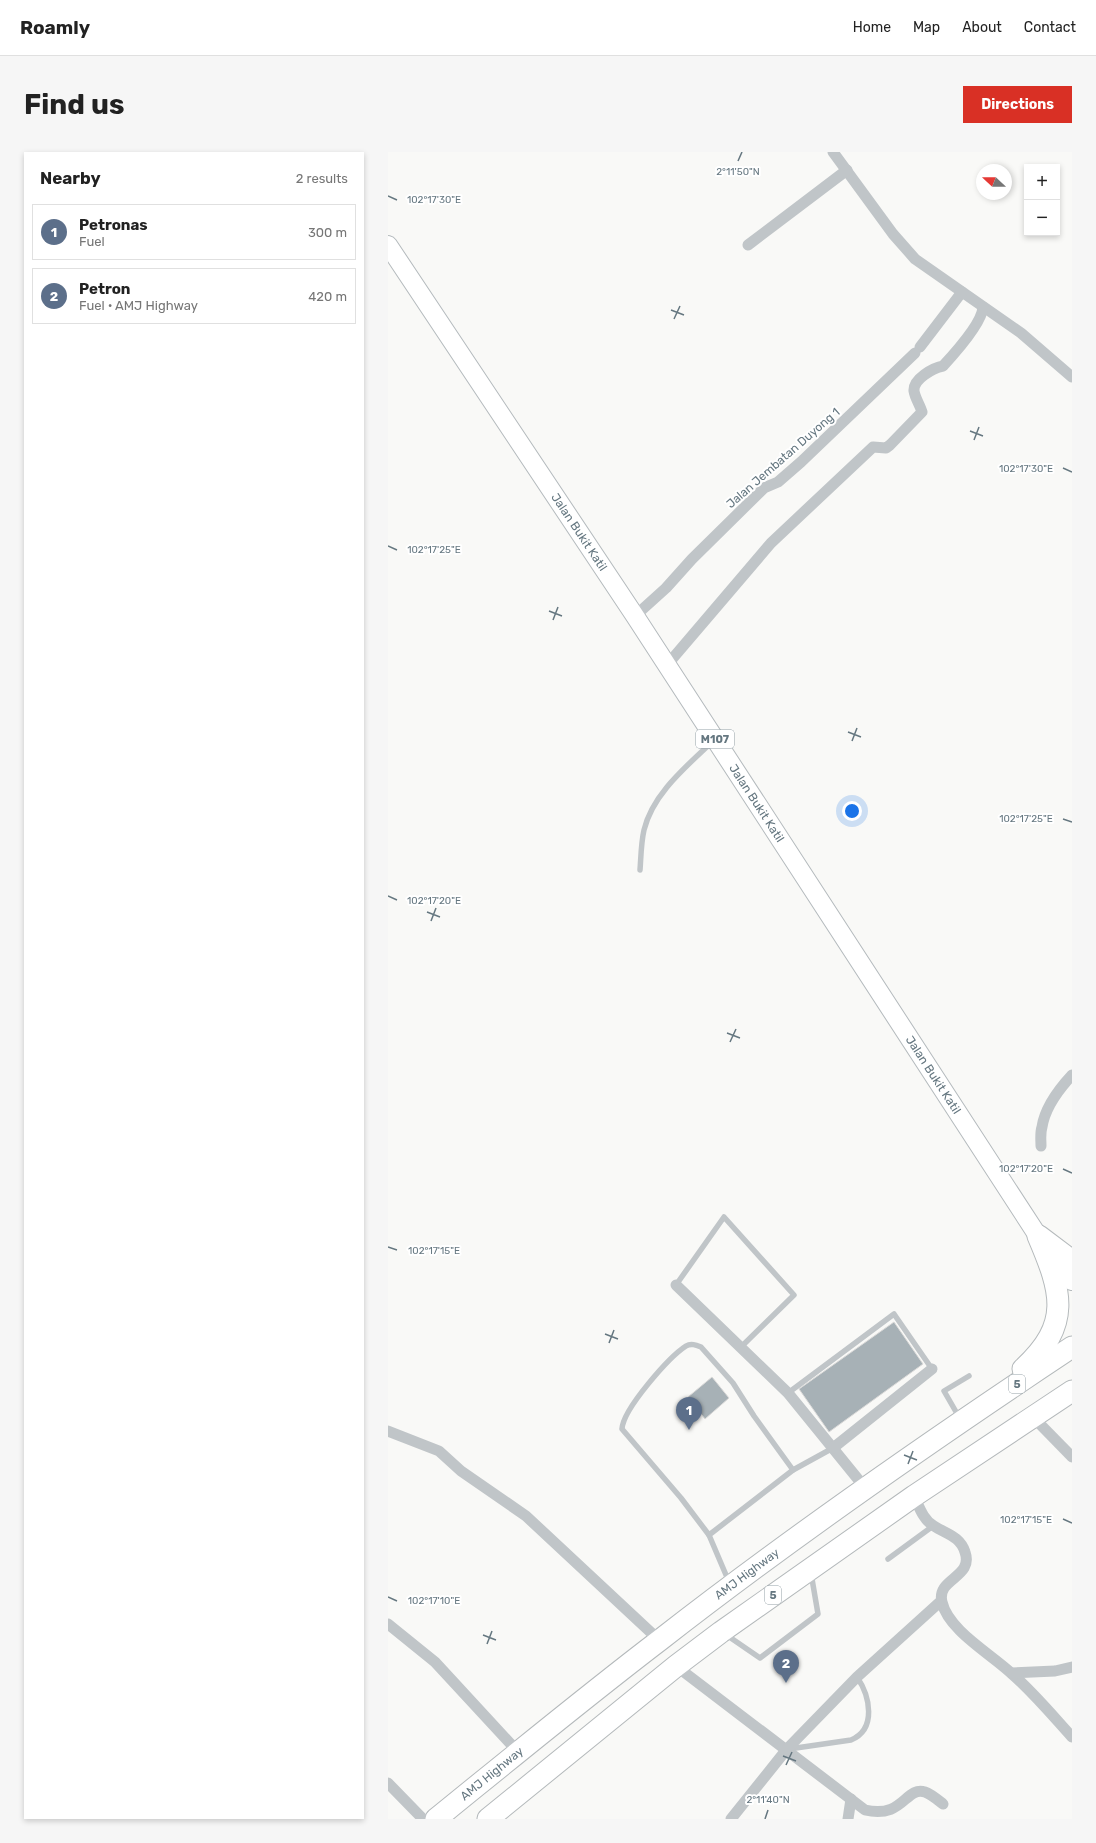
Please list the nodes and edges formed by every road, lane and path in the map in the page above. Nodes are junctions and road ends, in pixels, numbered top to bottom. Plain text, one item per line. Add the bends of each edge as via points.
1 (836, 153) edge
2 (847, 170) junction
3 (388, 245) edge
4 (748, 245) dead end
5 (962, 292) junction
6 (983, 307) junction
7 (1072, 377) edge
8 (635, 616) junction
9 (667, 665) junction
10 (715, 739) junction
11 (640, 870) dead end
12 (1072, 1075) edge
13 (1041, 1146) dead end
14 (1038, 1236) junction
15 (1072, 1261) edge
16 (1072, 1281) edge
17 (676, 1285) joint
18 (741, 1347) junction
19 (1072, 1347) edge
20 (932, 1369) joint
21 (968, 1376) dead end
22 (1072, 1391) edge
23 (788, 1393) junction
24 (1033, 1417) junction
25 (962, 1421) junction
26 (388, 1431) edge
27 (833, 1448) junction
28 (1072, 1457) edge
29 (793, 1470) junction
30 (866, 1489) junction
31 (914, 1496) junction
32 (933, 1526) junction
33 (709, 1535) junction
34 (888, 1559) dead end
35 (811, 1569) junction
36 (731, 1586) junction
37 (941, 1601) junction
38 (388, 1624) edge
39 (721, 1632) junction
40 (659, 1640) junction
41 (676, 1666) junction
42 (1072, 1667) edge
43 (1012, 1673) junction
44 (857, 1677) junction
45 (1072, 1737) edge
46 (787, 1749) junction
47 (519, 1753) junction
48 (388, 1783) edge
49 (851, 1799) junction
50 (943, 1804) dead end
51 (423, 1819) edge
52 (436, 1819) edge
53 (488, 1819) edge
54 (731, 1819) edge
55 (848, 1819) edge

1 - 2 street
2 - 4 street
2 - 5 street via 893,234 915,259
3 - 8 main road, Jalan Bukit Katil / M107
5 - 6 street
5 - 8 street, Jalan Jembatan Duyong 1 via 917,350 801,462 778,482 764,488
6 - 7 street via 1021,333
6 - 9 street via 983,314 975,327 943,366 935,367 915,384 914,392 922,412 886,448 873,447 771,543
8 - 9 main road, Jalan Bukit Katil / M107
9 - 10 main road, Jalan Bukit Katil / M107
10 - 11 lane via 677,776 652,811 644,829
10 - 14 main road, Jalan Bukit Katil / M107
12 - 13 street via 1048,1108 1041,1127
14 - 15 highway
14 - 16 main road, Jalan Bukit Katil / M107
14 - 25 highway via 1059,1290 1060,1312 1055,1330 1034,1360
17 - 18 street
17 - 18 lane via 724,1217 794,1295
18 - 23 street
19 - 25 highway, AMJ Highway / 5
20 - 23 lane via 894,1314
20 - 27 street
21 - 25 lane via 944,1391
22 - 24 highway, 5
23 - 27 street
24 - 28 street
24 - 31 highway, 5
25 - 30 highway, AMJ Highway / 5
26 - 40 street via 439,1451 461,1471 526,1516
27 - 29 lane
27 - 30 street
29 - 33 lane
29 - 33 lane via 733,1383 701,1347 687,1345 640,1394 627,1412 622,1429
30 - 36 highway, AMJ Highway / 5
31 - 32 street via 923,1515
31 - 35 highway, 5
32 - 34 lane
32 - 37 street via 957,1538 965,1552 967,1564 960,1576 950,1579 943,1590
33 - 36 lane
35 - 39 highway, 5
35 - 39 lane via 818,1614 760,1658
36 - 40 highway, AMJ Highway / 5
37 - 43 street via 955,1625
37 - 44 street
38 - 47 street via 435,1662
39 - 41 highway, 5
40 - 47 highway, AMJ Highway / 5
41 - 46 street
41 - 53 highway, 5
42 - 43 street via 1055,1671
43 - 45 street
44 - 46 street
44 - 46 lane via 866,1691 868,1700 868,1722 864,1731 851,1740
46 - 49 street
46 - 54 street
47 - 52 highway, AMJ Highway / 5
48 - 51 street
49 - 50 street via 865,1810 884,1816 896,1812 918,1791 925,1792
49 - 55 street

